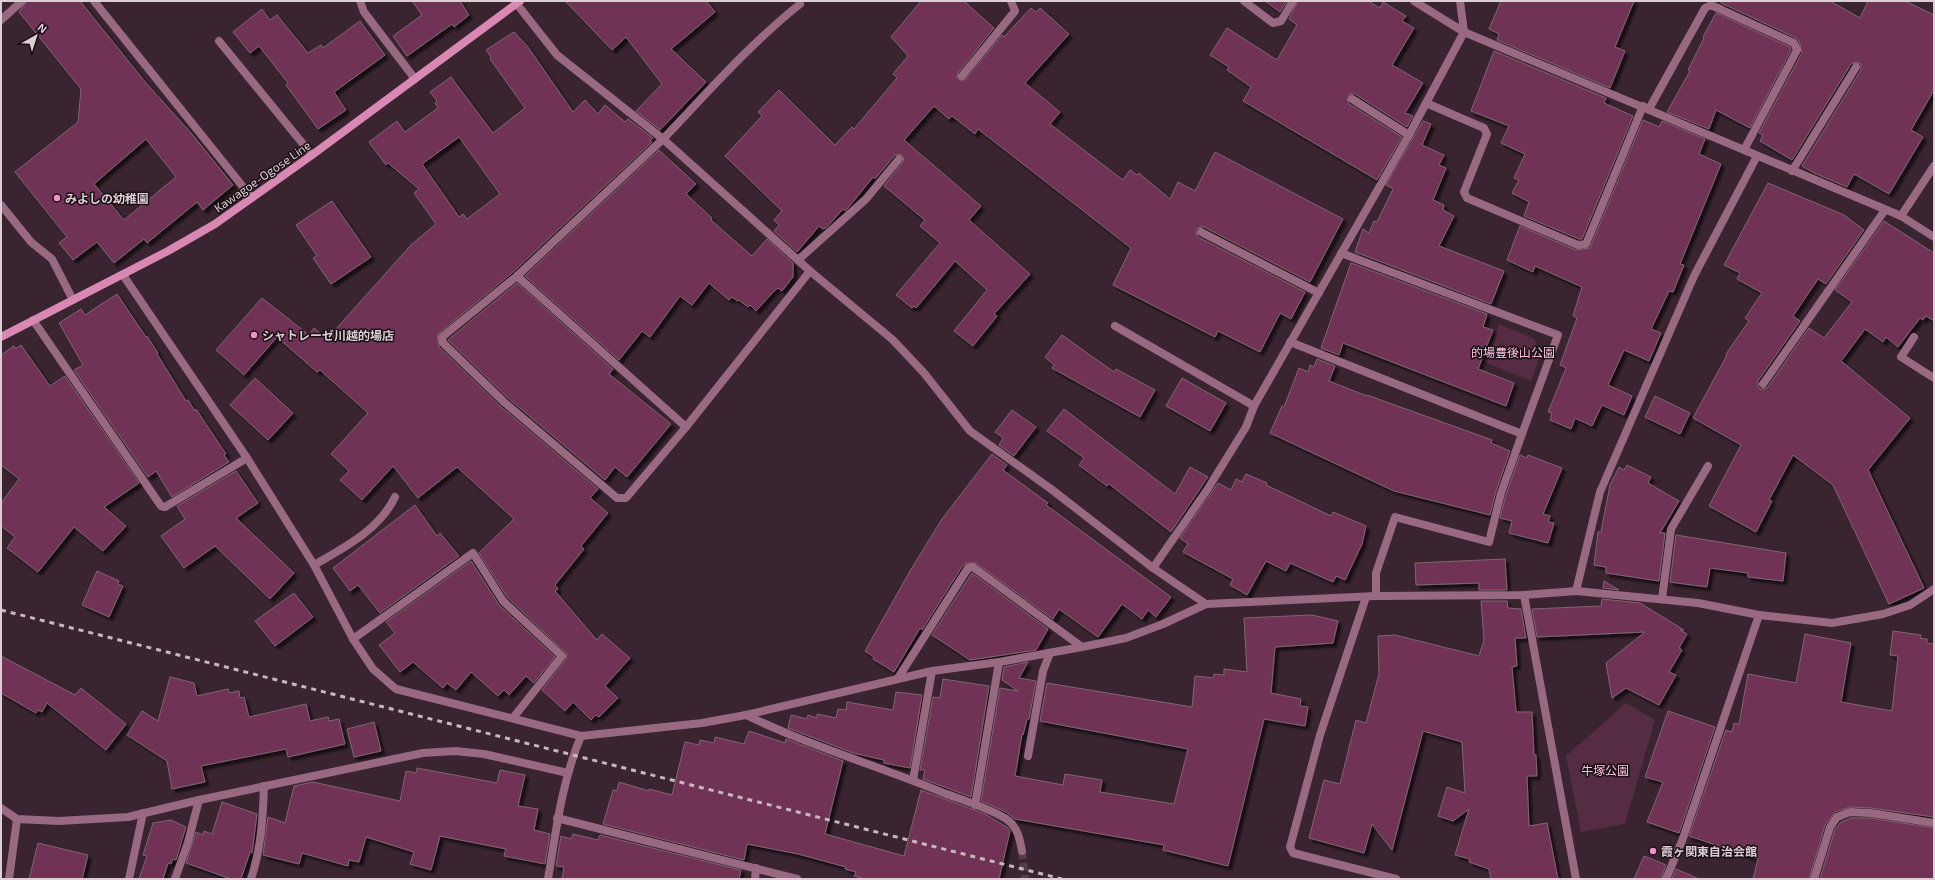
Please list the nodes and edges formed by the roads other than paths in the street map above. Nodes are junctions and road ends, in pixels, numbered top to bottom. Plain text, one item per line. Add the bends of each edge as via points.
1 (22, 1) edge
2 (94, 1) edge
3 (360, 1) edge
4 (1011, 1) edge
5 (1244, 1) edge
6 (1293, 1) edge
7 (1414, 1) edge
8 (1460, 1) edge
9 (518, 2) edge
10 (800, 4) dead end
11 (1, 20) edge
12 (1464, 32) junction
13 (219, 41) dead end
14 (1856, 67) dead end
15 (962, 76) dead end
16 (415, 79) junction
17 (1352, 99) dead end
18 (1426, 103) junction
19 (1646, 107) junction
20 (1409, 135) junction
21 (663, 139) junction
22 (1744, 150) junction
23 (312, 155) junction
24 (1757, 156) junction
25 (899, 159) dead end
26 (1934, 166) edge
27 (1792, 171) junction
28 (252, 198) junction
29 (1, 205) edge
30 (1885, 210) junction
31 (1901, 216) junction
32 (1201, 232) dead end
33 (1934, 237) edge
34 (1341, 253) junction
35 (798, 260) junction
36 (810, 271) junction
37 (123, 275) junction
38 (517, 276) junction
39 (1319, 293) junction
40 (73, 300) junction
41 (33, 320) junction
42 (1115, 326) dead end
43 (1, 337) edge
44 (1914, 337) dead end
45 (1290, 342) junction
46 (1934, 378) edge
47 (1763, 384) dead end
48 (1254, 406) junction
49 (686, 427) junction
50 (1522, 434) junction
51 (247, 458) junction
52 (1708, 466) dead end
53 (395, 497) dead end
54 (314, 565) junction
55 (1152, 568) junction
56 (1934, 589) edge
57 (1576, 591) junction
58 (1524, 595) junction
59 (1376, 596) junction
60 (1366, 597) junction
61 (1662, 599) junction
62 (1206, 604) junction
63 (1758, 615) junction
64 (353, 639) junction
65 (1082, 647) junction
66 (1050, 653) junction
67 (999, 662) junction
68 (932, 671) junction
69 (898, 678) junction
70 (746, 714) junction
71 (513, 718) junction
72 (580, 736) junction
73 (1028, 756) dead end
74 (568, 773) junction
75 (914, 780) junction
76 (264, 786) junction
77 (199, 800) junction
78 (975, 805) junction
79 (1, 808) edge
80 (143, 813) junction
81 (558, 818) junction
82 (17, 819) junction
83 (1934, 823) edge
84 (1022, 851) tunnel mouth
85 (756, 868) junction
86 (9, 879) edge
87 (129, 879) edge
88 (175, 879) edge
89 (251, 879) edge
90 (548, 879) edge
91 (755, 879) edge
92 (797, 879) edge
93 (1396, 879) edge
94 (1576, 879) edge
95 (1666, 879) edge
96 (1814, 879) edge

1 - 11 street
2 - 28 street
3 - 16 street via 364,12
4 - 15 street via 1015,11
5 - 6 street via 1273,23 1281,21
7 - 12 street
8 - 12 street
9 - 16 main road, Kawagoe-Ogose Line
9 - 21 street via 557,55
10 - 21 street via 752,46
12 - 18 street
12 - 19 street
13 - 23 street
14 - 27 street
16 - 23 main road, Kawagoe-Ogose Line
17 - 20 street
18 - 19 street via 1484,128 1487,134 1464,192 1467,198 1578,245 1586,244
18 - 20 street
19 - 22 street
19 - 22 street via 1705,8 1711,5 1794,43 1797,50
20 - 34 street
21 - 35 street
21 - 38 street
22 - 24 street
23 - 28 main road, Kawagoe-Ogose Line
24 - 27 street
24 - 57 street via 1694,276 1600,492
25 - 35 street via 866,199
26 - 31 street
27 - 30 street
28 - 37 main road, Kawagoe-Ogose Line via 215,224
29 - 40 street via 31,242 52,259
30 - 31 street
30 - 47 street
31 - 33 street
32 - 39 street
34 - 39 street
34 - 50 street via 1558,335
35 - 36 street
36 - 49 street
36 - 55 street via 893,340 924,373 970,431 1051,489
37 - 40 main road, Kawagoe-Ogose Line
37 - 51 street
38 - 49 street
38 - 49 street via 442,336 443,343 504,402 617,498 626,498
39 - 45 street
40 - 41 main road, Kawagoe-Ogose Line
41 - 43 main road, Kawagoe-Ogose Line
41 - 51 street via 161,506 165,507
42 - 48 street
44 - 46 street via 1901,358
45 - 48 street
45 - 50 street
48 - 55 street via 1246,427 1207,490
50 - 59 street via 1501,492 1489,542 1395,516 1376,573
51 - 54 street
52 - 61 street via 1672,529
53 - 54 street via 380,520
54 - 64 street
55 - 62 street
56 - 63 street via 1910,605 1883,614 1832,623
57 - 58 street
57 - 61 street
58 - 59 street
58 - 94 street
59 - 60 street
60 - 62 street
60 - 93 street via 1320,735 1290,847 1293,853
61 - 63 street
62 - 65 street via 1126,638
63 - 95 street via 1682,842
64 - 71 street via 373,669 396,689
64 - 71 street via 473,553 503,601 562,656
65 - 66 street
65 - 69 street via 973,567 968,568
66 - 67 street
66 - 73 street via 1043,671
67 - 68 street
67 - 78 street
68 - 69 street
68 - 75 street
69 - 70 street
70 - 72 street via 702,723
70 - 75 street via 786,734
71 - 72 street
72 - 74 street
74 - 76 street via 484,754 455,751 423,753
74 - 81 street
75 - 78 street
76 - 77 street
76 - 89 street via 263,820
77 - 80 street
77 - 88 street
78 - 84 street via 1008,820 1018,834
79 - 82 street
80 - 82 street via 128,817 59,821
80 - 87 street
81 - 85 street
81 - 90 street
82 - 86 street
83 - 96 street via 1871,813 1850,812 1837,817 1830,827
85 - 91 street
85 - 92 street

